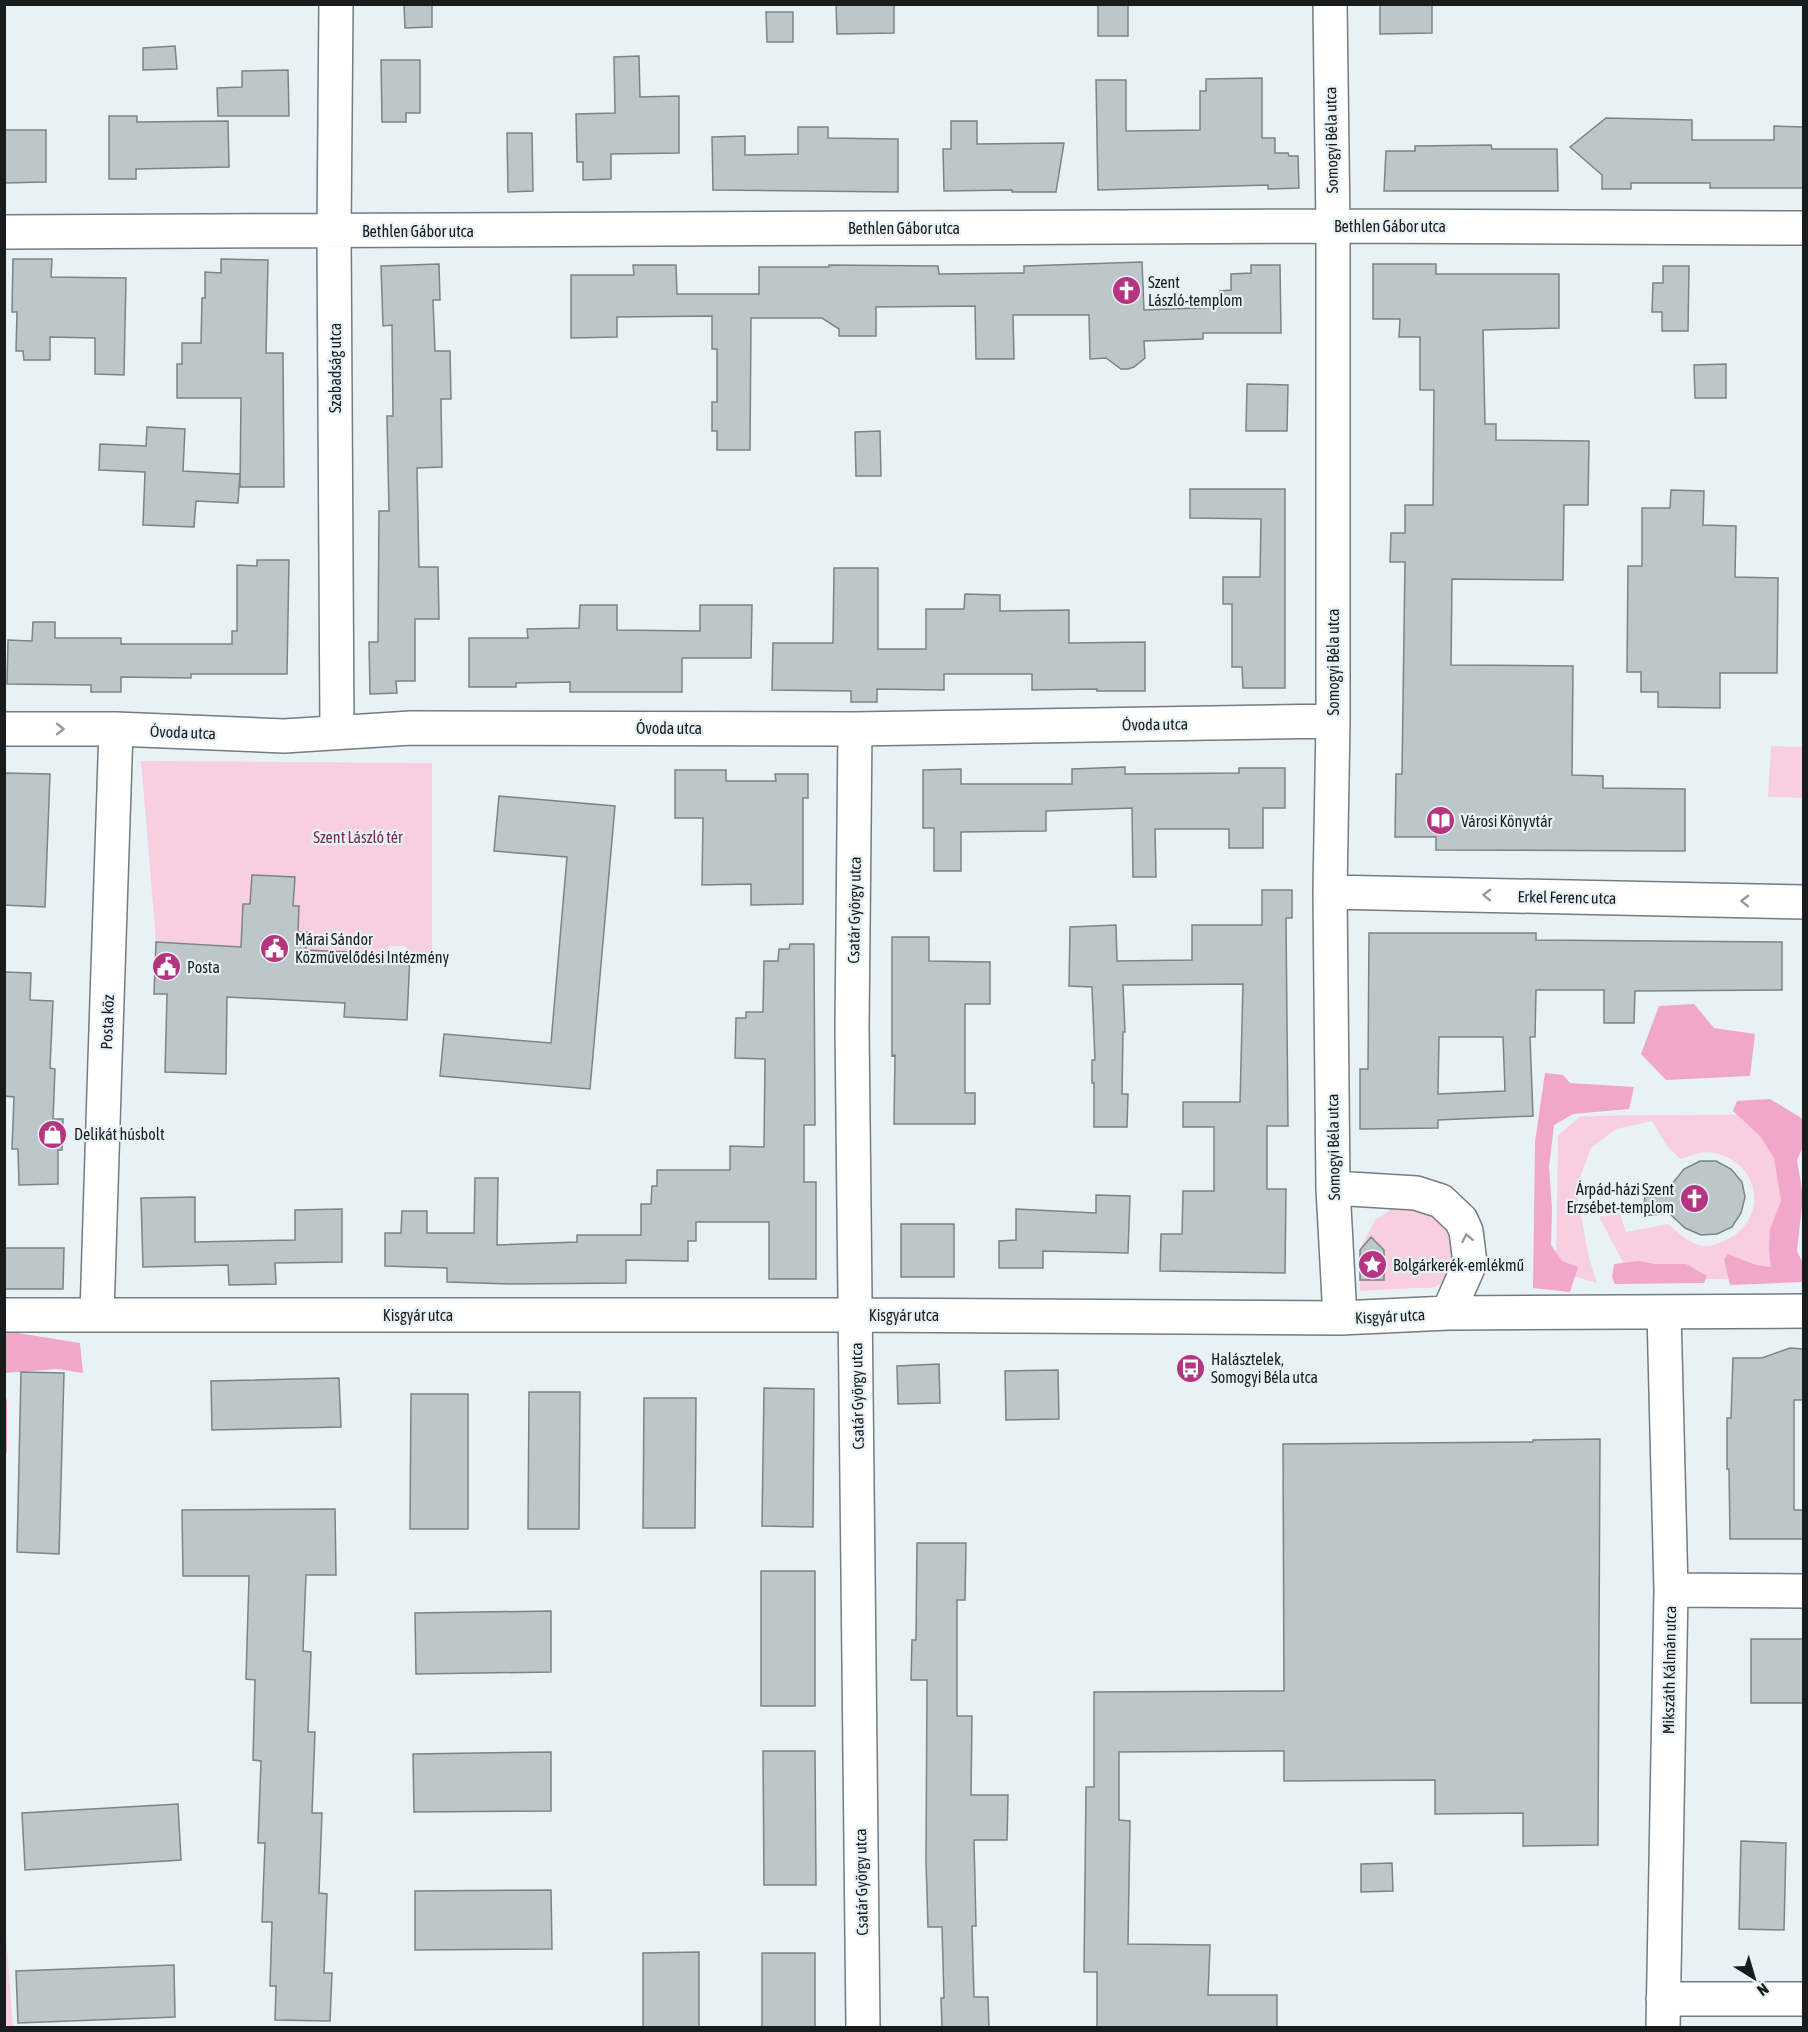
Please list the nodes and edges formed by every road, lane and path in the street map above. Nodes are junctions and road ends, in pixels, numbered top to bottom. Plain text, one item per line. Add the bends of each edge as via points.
1 (336, 4) edge
2 (1330, 4) edge
3 (1333, 226) junction
4 (1803, 228) edge
5 (334, 231) junction
6 (4, 232) edge
7 (1334, 721) junction
8 (4, 729) edge
9 (116, 729) junction
10 (855, 729) junction
11 (337, 732) junction
12 (1330, 892) junction
13 (1803, 902) edge
14 (1333, 1188) junction
15 (1803, 1311) edge
16 (1664, 1312) junction
17 (1448, 1313) junction
18 (97, 1314) junction
19 (4, 1315) edge
20 (856, 1315) junction
21 (1340, 1318) junction
22 (1671, 1590) junction
23 (1803, 1591) edge
24 (1803, 1999) edge
25 (1663, 2013) edge
26 (863, 2028) edge

1 - 5 street, Szabadság utca
2 - 3 street, Somogyi Béla utca
3 - 4 street, Bethlen Gábor utca
3 - 5 street, Bethlen Gábor utca
3 - 7 street, Somogyi Béla utca
5 - 6 street, Bethlen Gábor utca
5 - 11 street, Szabadság utca
7 - 10 street, Óvoda utca
7 - 12 street, Somogyi Béla utca
8 -> 9 street, Óvoda utca
9 - 11 street, Óvoda utca via 284,736
9 - 18 street, Posta köz
10 - 11 street, Óvoda utca via 411,728
10 - 20 street, Csatár György utca via 852,1027
13 -> 12 street, Erkel Ferenc utca
12 - 14 street, Somogyi Béla utca
17 -> 14 street via 1470,1263 1469,1243 1461,1220 1441,1201 1416,1193
14 - 21 street, Somogyi Béla utca
15 - 16 street, Kisgyár utca
16 - 17 street, Kisgyár utca
16 - 22 street, Mikszáth Kálmán utca
17 - 21 street, Kisgyár utca
18 - 19 street, Kisgyár utca
18 - 20 street, Kisgyár utca
20 - 21 street, Kisgyár utca
20 - 26 street, Csatár György utca
22 - 23 street
22 - 25 street, Mikszáth Kálmán utca
24 - 25 street

